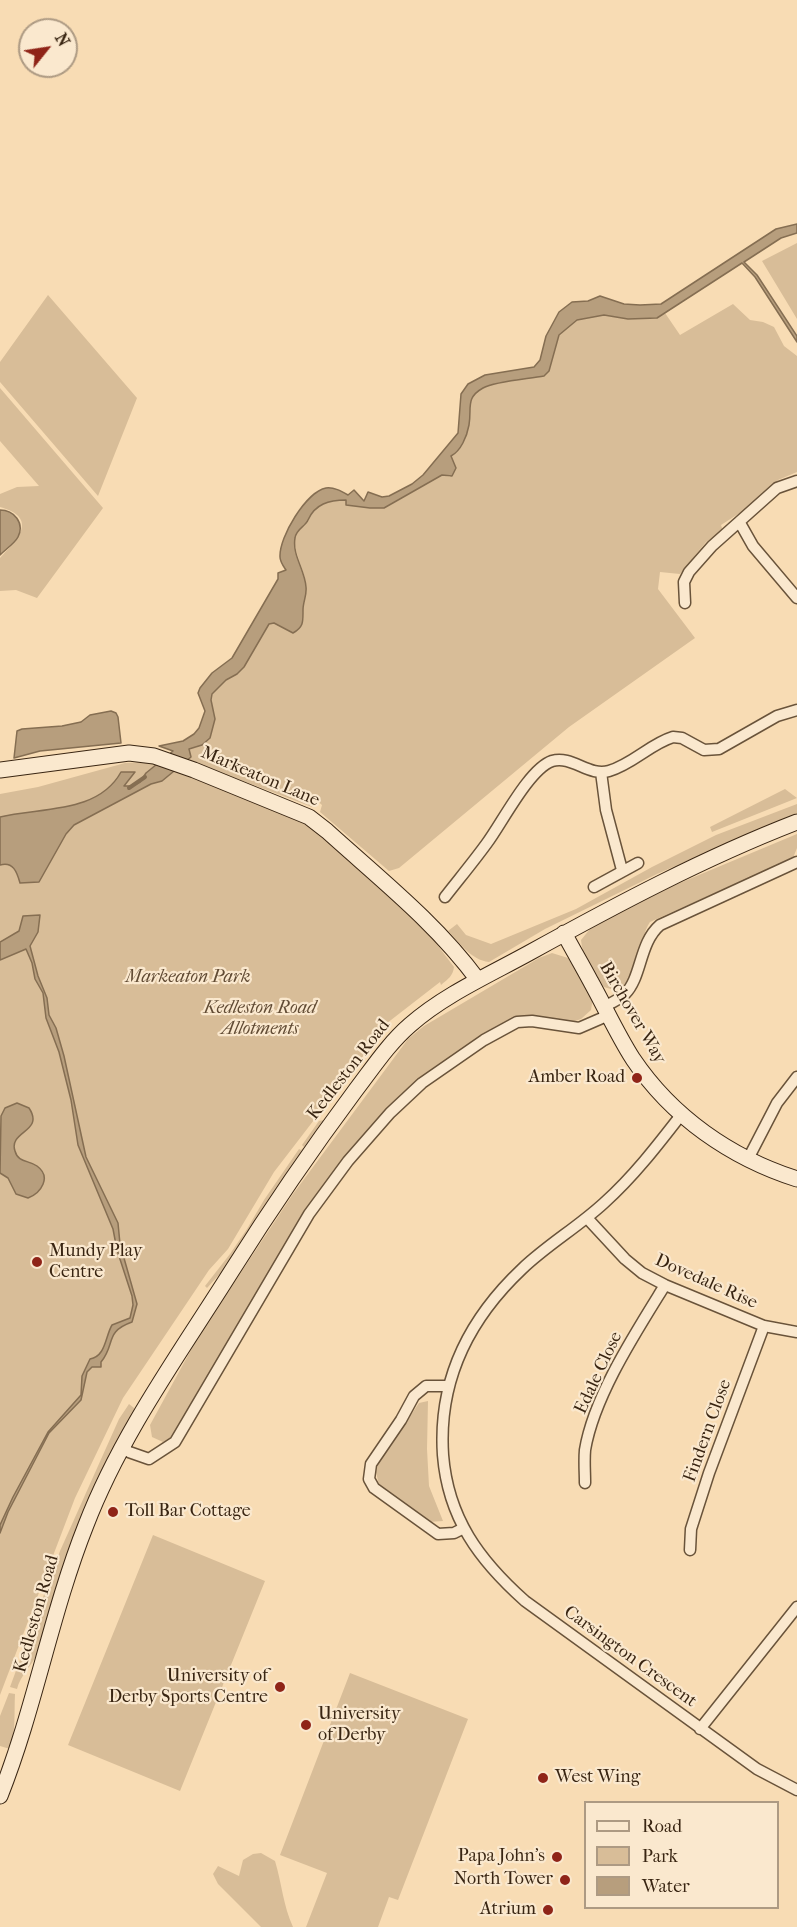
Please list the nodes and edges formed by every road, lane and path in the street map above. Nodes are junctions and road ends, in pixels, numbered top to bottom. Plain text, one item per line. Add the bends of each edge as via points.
1 (797, 481) edge
2 (740, 523) junction
3 (797, 598) edge
4 (685, 603) dead end
5 (797, 710) edge
6 (0, 770) edge
7 (601, 772) junction
8 (797, 822) edge
9 (638, 862) dead end
10 (797, 862) edge
11 (622, 870) junction
12 (594, 887) dead end
13 (445, 897) dead end
14 (564, 933) junction
15 (478, 981) junction
16 (606, 1011) junction
17 (797, 1077) edge
18 (681, 1114) junction
19 (748, 1159) junction
20 (797, 1179) edge
21 (587, 1218) junction
22 (665, 1285) junction
23 (764, 1326) junction
24 (797, 1332) edge
25 (448, 1386) junction
26 (123, 1447) junction
27 (585, 1483) dead end
28 (464, 1528) junction
29 (690, 1550) dead end
30 (797, 1607) edge
31 (700, 1729) junction
32 (797, 1790) edge
33 (0, 1796) edge

1 - 2 street via 777,488
2 - 3 street via 753,546
2 - 4 street via 689,572 684,582
5 - 7 street via 777,716 719,749 705,750 673,737
6 - 15 street, Markeaton Lane via 129,753 154,756 309,817 435,928
7 - 11 street via 606,810
7 - 13 street via 563,760 544,765
8 - 14 street, Kedleston Road via 669,878
9 - 11 street
10 - 16 street via 660,925 648,938 628,990
11 - 12 street
14 - 15 street, Kedleston Road
14 - 16 street, Birchover Way
15 - 26 street, Kedleston Road via 431,1008 388,1047 278,1199
16 - 18 street, Birchover Way via 640,1069
16 - 26 street via 579,1028 517,1022 483,1040 422,1083 348,1161 309,1214 175,1442 149,1459
17 - 19 street via 777,1103
18 - 19 street, Birchover Way
18 - 21 street, Carsington Crescent via 631,1176
19 - 20 street, Birchover Way
21 - 22 street, Dovedale Rise via 625,1259
21 - 25 street, Carsington Crescent via 523,1268 497,1296 466,1341
22 - 23 street, Dovedale Rise
22 - 27 street, Edale Close via 620,1360 593,1420 585,1451
23 - 24 street, Dovedale Rise
23 - 29 street, Findern Close via 709,1473 691,1529
25 - 28 street, Carsington Crescent via 443,1418 445,1470
25 - 28 street via 426,1386 414,1396 371,1464 369,1479 374,1488 438,1534
26 - 33 street, Kedleston Road via 73,1558 15,1759
28 - 31 street, Carsington Crescent via 480,1556 525,1601
30 - 31 street
31 - 32 street, Carsington Crescent via 757,1769

